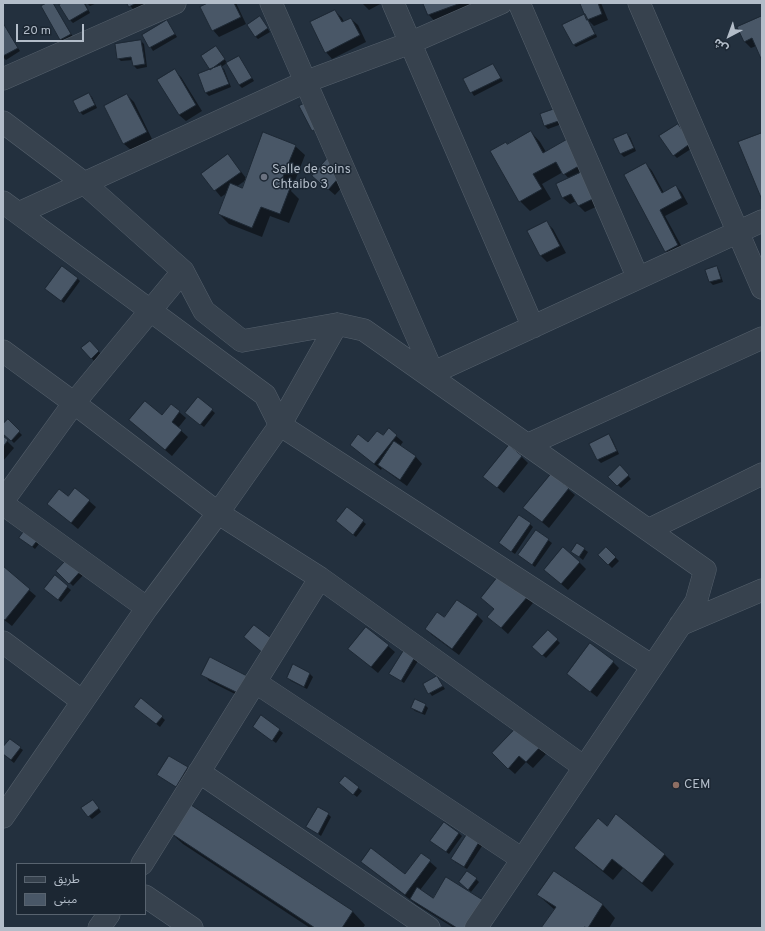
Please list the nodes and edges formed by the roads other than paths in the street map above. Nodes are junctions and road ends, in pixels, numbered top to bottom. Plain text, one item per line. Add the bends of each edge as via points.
1 (175, 3) edge
2 (270, 3) edge
3 (393, 3) edge
4 (501, 3) edge
5 (519, 3) edge
6 (639, 3) edge
7 (410, 43) junction
8 (3, 79) edge
9 (304, 82) junction
10 (3, 122) edge
11 (84, 182) junction
12 (11, 208) edge
13 (762, 222) edge
14 (738, 232) junction
15 (183, 271) junction
16 (638, 278) junction
17 (762, 288) edge
18 (150, 310) junction
19 (338, 324) junction
20 (533, 327) junction
21 (762, 338) edge
22 (3, 350) edge
23 (431, 374) junction
24 (74, 403) junction
25 (280, 425) junction
26 (527, 445) junction
27 (762, 474) edge
28 (3, 503) edge
29 (218, 513) junction
30 (648, 530) junction
31 (320, 578) junction
32 (762, 590) edge
33 (147, 608) junction
34 (680, 624) junction
35 (3, 642) edge
36 (652, 666) junction
37 (255, 682) junction
38 (82, 701) junction
39 (584, 767) junction
40 (199, 772) junction
41 (6, 807) edge
42 (522, 859) junction
43 (143, 863) edge
44 (146, 897) edge
45 (108, 915) edge
46 (99, 928) edge
47 (192, 928) edge
48 (429, 928) edge
49 (476, 928) edge

1 - 8 street
2 - 9 street
3 - 7 street
4 - 7 street
5 - 16 street
6 - 14 street
7 - 9 street
7 - 20 street
9 - 11 street
9 - 23 street
10 - 11 street
11 - 12 street
11 - 15 street
12 - 18 street
13 - 14 street
14 - 16 street
14 - 17 street
15 - 18 street
15 - 19 street via 204,311 242,341
16 - 20 street
18 - 24 street
18 - 25 street via 265,395
19 - 23 street via 364,330
19 - 25 street
20 - 23 street
21 - 26 street
22 - 24 street
23 - 26 street
24 - 28 street
24 - 29 street
25 - 29 street
25 - 36 street
26 - 30 street
27 - 30 street
28 - 33 street
29 - 31 street
29 - 33 street
30 - 34 street via 705,570 696,602
31 - 37 street
31 - 39 street
32 - 34 street
33 - 38 street
34 - 36 street
35 - 38 street
36 - 39 street
37 - 40 street
37 - 42 street
38 - 41 street
39 - 42 street
40 - 43 street
40 - 48 street
42 - 49 street
44 - 47 street
45 - 46 street

